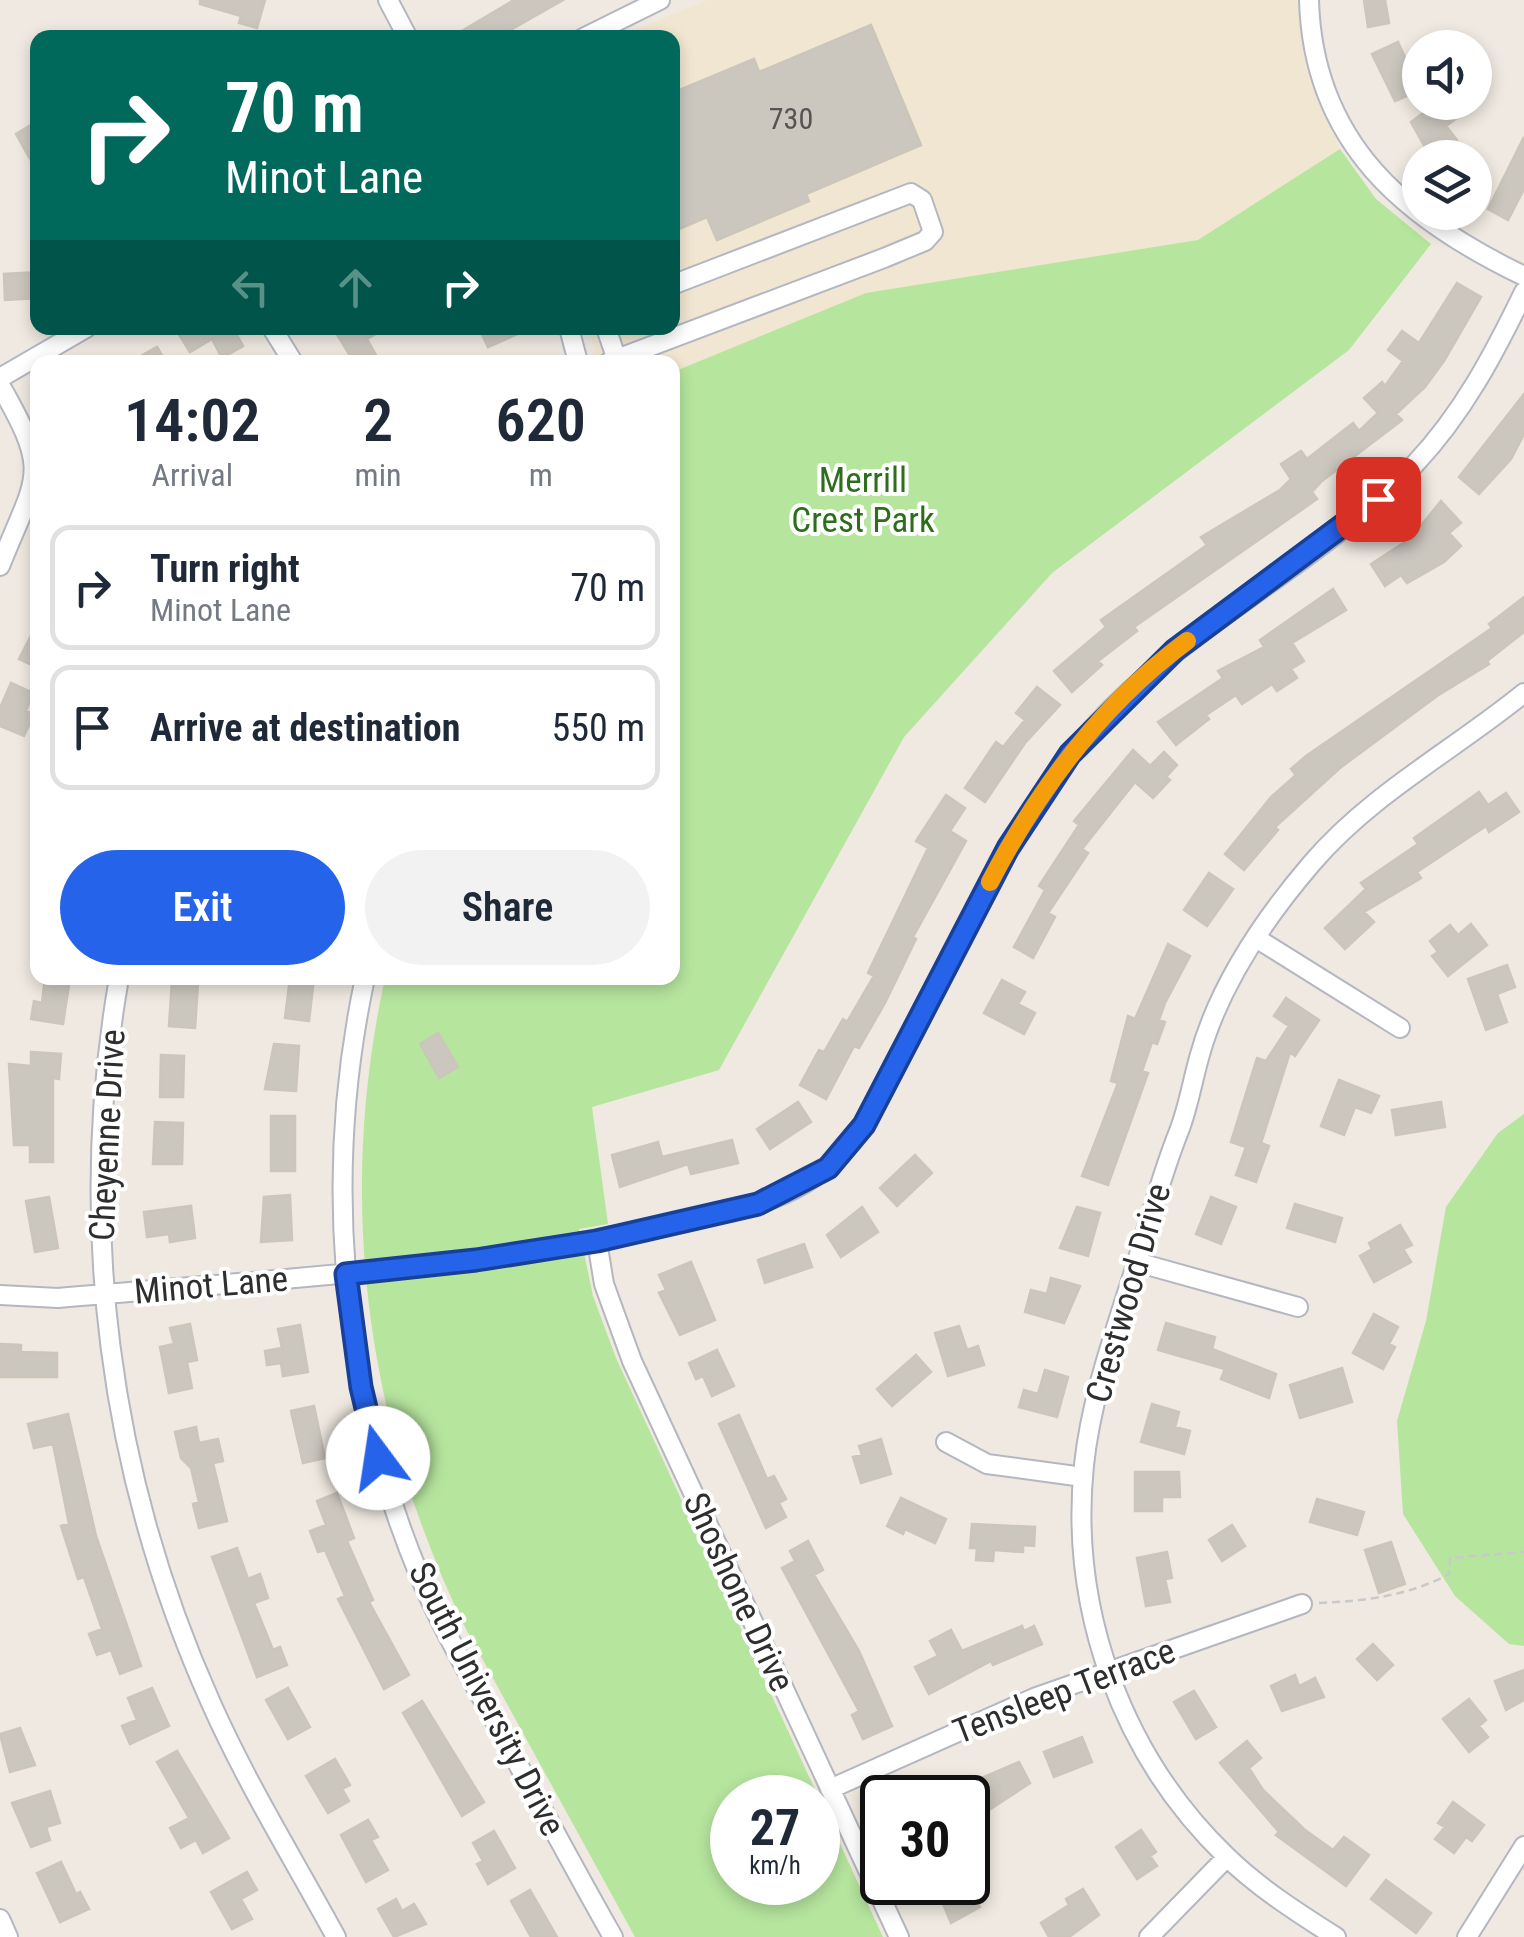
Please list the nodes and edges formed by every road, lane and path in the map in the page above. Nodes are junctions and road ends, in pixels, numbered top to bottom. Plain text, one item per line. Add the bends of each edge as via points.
1 (388, 0) edge
2 (660, 0) edge
3 (1309, 0) edge
4 (404, 30) edge
5 (599, 30) edge
6 (1524, 276) edge
7 (680, 281) edge
8 (1524, 292) edge
9 (75, 335) edge
10 (42, 355) edge
11 (629, 355) edge
12 (30, 363) edge
13 (0, 381) edge
14 (30, 443) edge
15 (30, 492) edge
16 (0, 566) edge
17 (1524, 693) edge
18 (1256, 938) junction
19 (118, 985) edge
20 (364, 985) edge
21 (1400, 1028) dead end
22 (597, 1241) junction
23 (1136, 1262) junction
24 (346, 1274) junction
25 (105, 1294) junction
26 (0, 1295) edge
27 (1298, 1306) dead end
28 (946, 1442) dead end
29 (1083, 1477) junction
30 (1524, 1552) edge
31 (1302, 1604) joint
32 (1108, 1672) junction
33 (824, 1775) edge
34 (840, 1783) edge
35 (840, 1810) edge
36 (1524, 1846) edge
37 (1227, 1857) junction
38 (0, 1919) edge
39 (8, 1937) edge
40 (336, 1937) edge
41 (614, 1937) edge
42 (899, 1937) edge
43 (1149, 1937) edge
44 (1336, 1937) edge
45 (1466, 1937) edge

1 - 4 street
2 - 5 street
3 - 6 street via 1326,88 1358,151 1419,217
7 - 11 street via 911,193 922,200 933,232 925,242
8 - 22 street, Minot Lane via 1470,395 1414,466 1175,650 1070,754 1008,848 884,1091 838,1159 804,1184 758,1204
9 - 10 street
12 - 13 street
13 - 14 street
15 - 16 street
17 - 18 street, Crestwood Drive via 1345,830
18 - 21 street
18 - 23 street, Crestwood Drive via 1199,1058
19 - 25 street, Cheyenne Drive via 101,1131
20 - 24 street, South University Drive via 343,1140
22 - 24 street, Minot Lane
22 - 33 street, Shoshone Drive via 604,1284 632,1361
23 - 27 street
23 - 29 street, Crestwood Drive via 1092,1417
24 - 25 street, Minot Lane
24 - 41 street, South University Drive via 365,1405 420,1577
25 - 26 street, Minot Lane
25 - 40 street, Cheyenne Drive via 127,1448 168,1598 232,1749
28 - 29 street via 987,1464
29 - 32 street, Crestwood Drive via 1087,1590
30 - 31 path via 1450,1558 1449,1574 1420,1589 1358,1602
31 - 32 street, Tensleep Terrace
32 - 34 street, Tensleep Terrace
32 - 37 street, Crestwood Drive via 1163,1781
35 - 42 street, Shoshone Drive
36 - 45 street
37 - 43 street
37 - 44 street, Crestwood Drive
38 - 39 street

